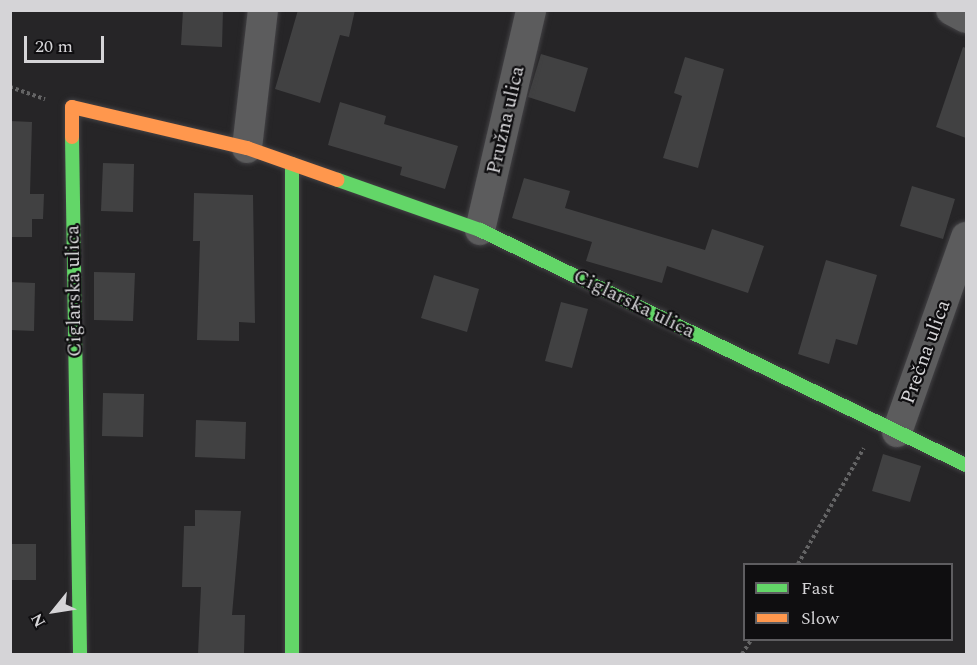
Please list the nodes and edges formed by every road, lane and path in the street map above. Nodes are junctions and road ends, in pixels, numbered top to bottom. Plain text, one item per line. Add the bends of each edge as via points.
1 (263, 10) edge
2 (531, 10) edge
3 (951, 10) edge
4 (966, 18) edge
5 (10, 87) edge
6 (72, 107) junction
7 (247, 148) junction
8 (292, 164) junction
9 (480, 230) junction
10 (966, 237) edge
11 (888, 428) junction
12 (966, 465) edge
13 (799, 563) edge
14 (751, 641) edge
15 (80, 654) edge
16 (292, 654) edge
17 (742, 654) edge

1 - 7 street
2 - 9 street, Pružna ulica
3 - 4 street
5 - 6 path
6 - 7 street, Ciglarska ulica via 133,117
6 - 15 street, Ciglarska ulica
7 - 8 street, Ciglarska ulica
8 - 9 street, Ciglarska ulica
8 - 16 street
9 - 11 street, Ciglarska ulica
10 - 11 street, Prečna ulica
11 - 12 street, Ciglarska ulica
11 - 13 path
14 - 17 path

